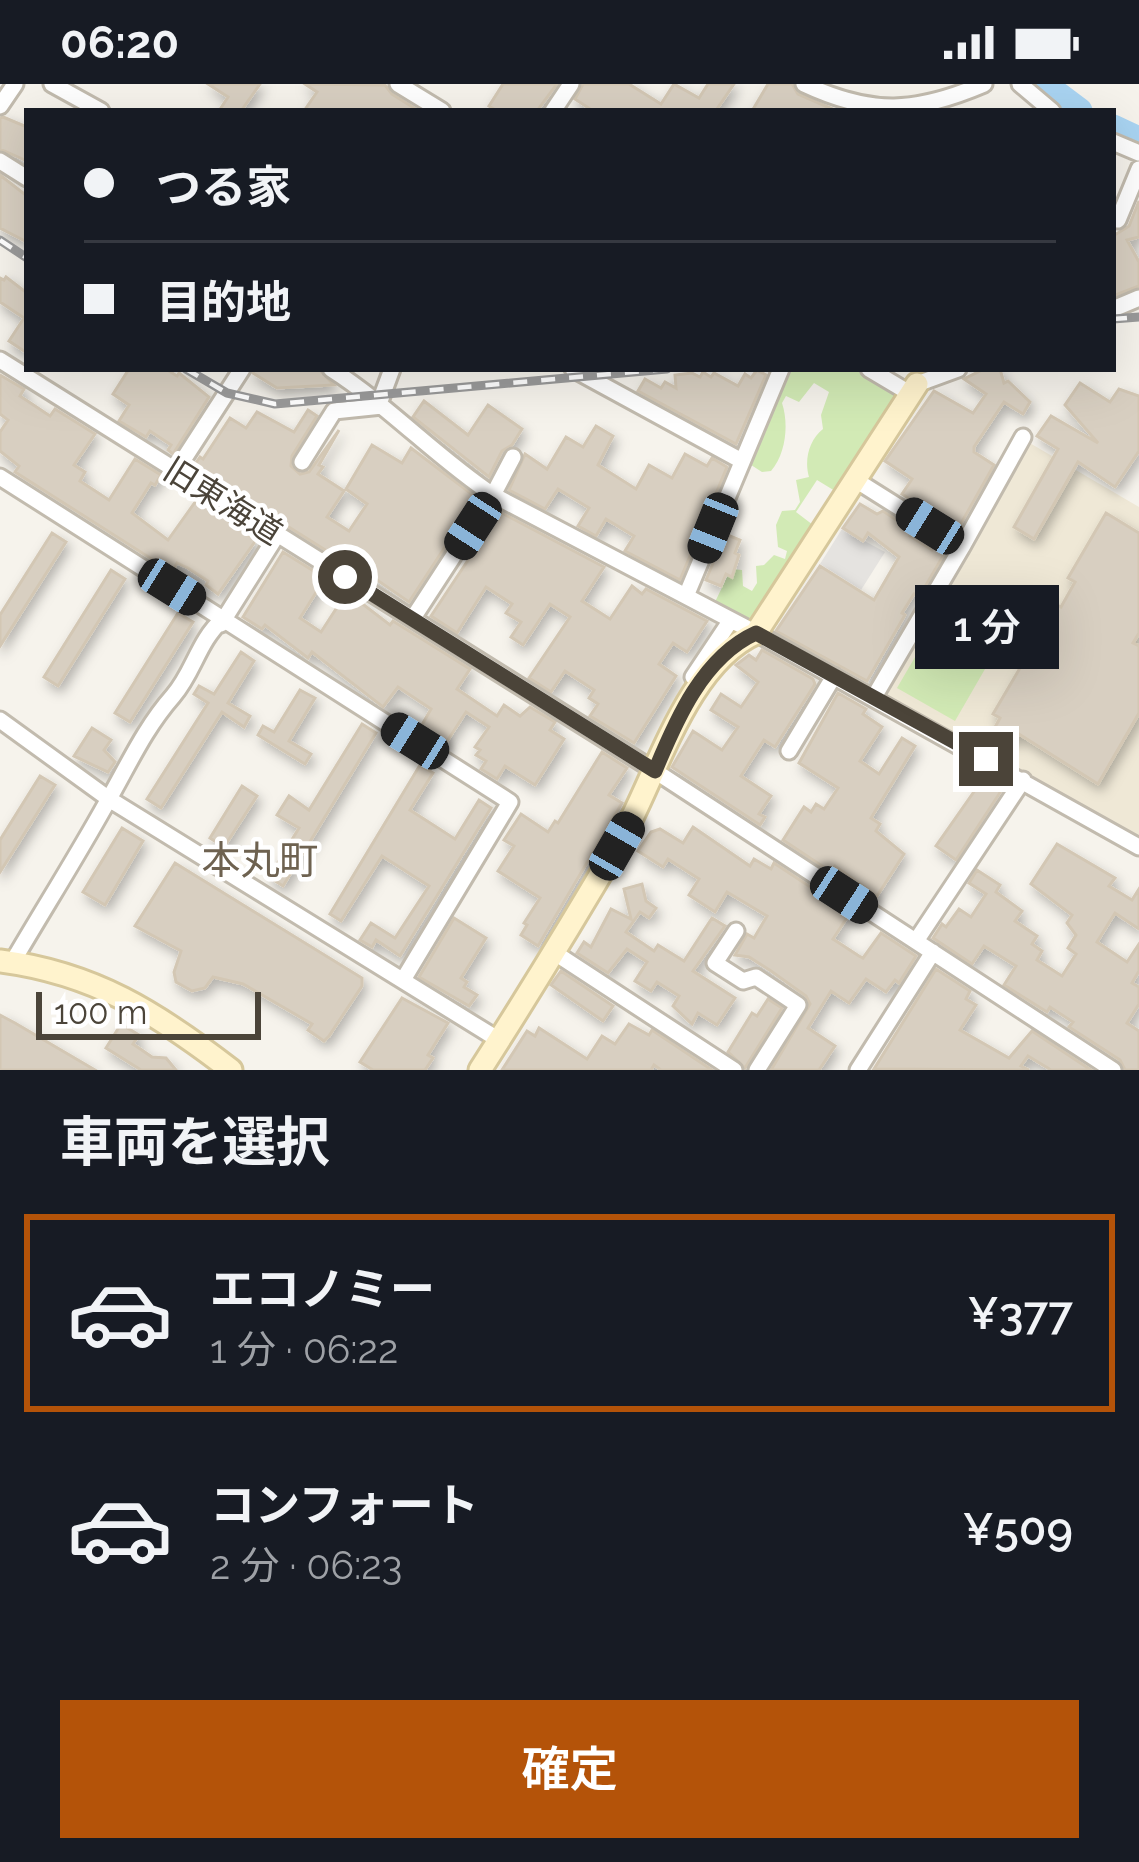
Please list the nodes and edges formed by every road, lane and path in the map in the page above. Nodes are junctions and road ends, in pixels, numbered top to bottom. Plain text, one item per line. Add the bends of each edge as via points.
1 (15, 84) edge
2 (52, 84) edge
3 (398, 84) edge
4 (804, 84) edge
5 (984, 84) edge
6 (1021, 84) edge
7 (950, 104) edge
8 (0, 106) edge
9 (96, 108) edge
10 (437, 108) edge
11 (880, 108) edge
12 (910, 108) edge
13 (1049, 108) edge
14 (1139, 170) edge
15 (1118, 220) dead end
16 (0, 360) edge
17 (240, 372) edge
18 (336, 372) edge
19 (390, 372) edge
20 (579, 372) edge
21 (780, 372) edge
22 (880, 372) edge
23 (949, 372) edge
24 (917, 382) edge
25 (380, 405) junction
26 (1023, 437) dead end
27 (513, 457) dead end
28 (740, 460) junction
29 (302, 462) dead end
30 (176, 471) junction
31 (0, 477) edge
32 (854, 479) junction
33 (493, 495) junction
34 (277, 535) junction
35 (962, 547) junction
36 (686, 596) junction
37 (413, 618) junction
38 (223, 619) junction
39 (730, 620) junction
40 (756, 633) junction
41 (834, 676) junction
42 (874, 697) junction
43 (0, 720) edge
44 (666, 744) junction
45 (789, 751) dead end
46 (655, 771) junction
47 (1023, 780) junction
48 (109, 799) junction
49 (1139, 847) edge
50 (736, 931) dead end
51 (916, 941) junction
52 (933, 952) junction
53 (555, 953) junction
54 (6, 962) edge
55 (403, 980) junction
56 (500, 1040) junction
57 (231, 1070) edge
58 (480, 1070) edge
59 (734, 1070) edge
60 (757, 1070) edge
61 (858, 1070) edge
62 (1113, 1070) edge

1 - 8 street
2 - 9 street
3 - 10 street
4 - 11 street
5 - 7 street
6 - 13 street
7 - 12 street
14 - 15 street
16 - 30 street, 旧東海道
17 - 30 street
18 - 25 street
19 - 25 street
20 - 28 street
21 - 28 street
22 - 24 street
23 - 24 street
24 - 32 street
25 - 29 street via 334,411
25 - 33 street
26 - 35 street
27 - 33 street
28 - 36 street
30 - 34 street, 旧東海道
31 - 38 street
32 - 35 street
32 - 40 street
33 - 36 street
33 - 37 street
34 - 37 street, 旧東海道
34 - 38 street
35 - 42 street
36 - 39 street
37 - 46 street, 旧東海道
38 - 48 street via 200,668
38 - 55 street via 510,802
39 - 40 street
39 - 44 street via 666,720
40 - 41 street
40 - 44 street via 726,650
41 - 42 street
41 - 45 street
42 - 47 street
43 - 48 street
44 - 46 street
46 - 51 street, 旧東海道
46 - 53 street
47 - 49 street
47 - 51 street
48 - 54 street
48 - 55 street
50 - 60 street via 715,963 798,1006
51 - 52 street, 旧東海道
52 - 61 street
52 - 62 street, 旧東海道
53 - 56 street
53 - 59 street
54 - 57 street via 132,1000
55 - 56 street
56 - 58 street

